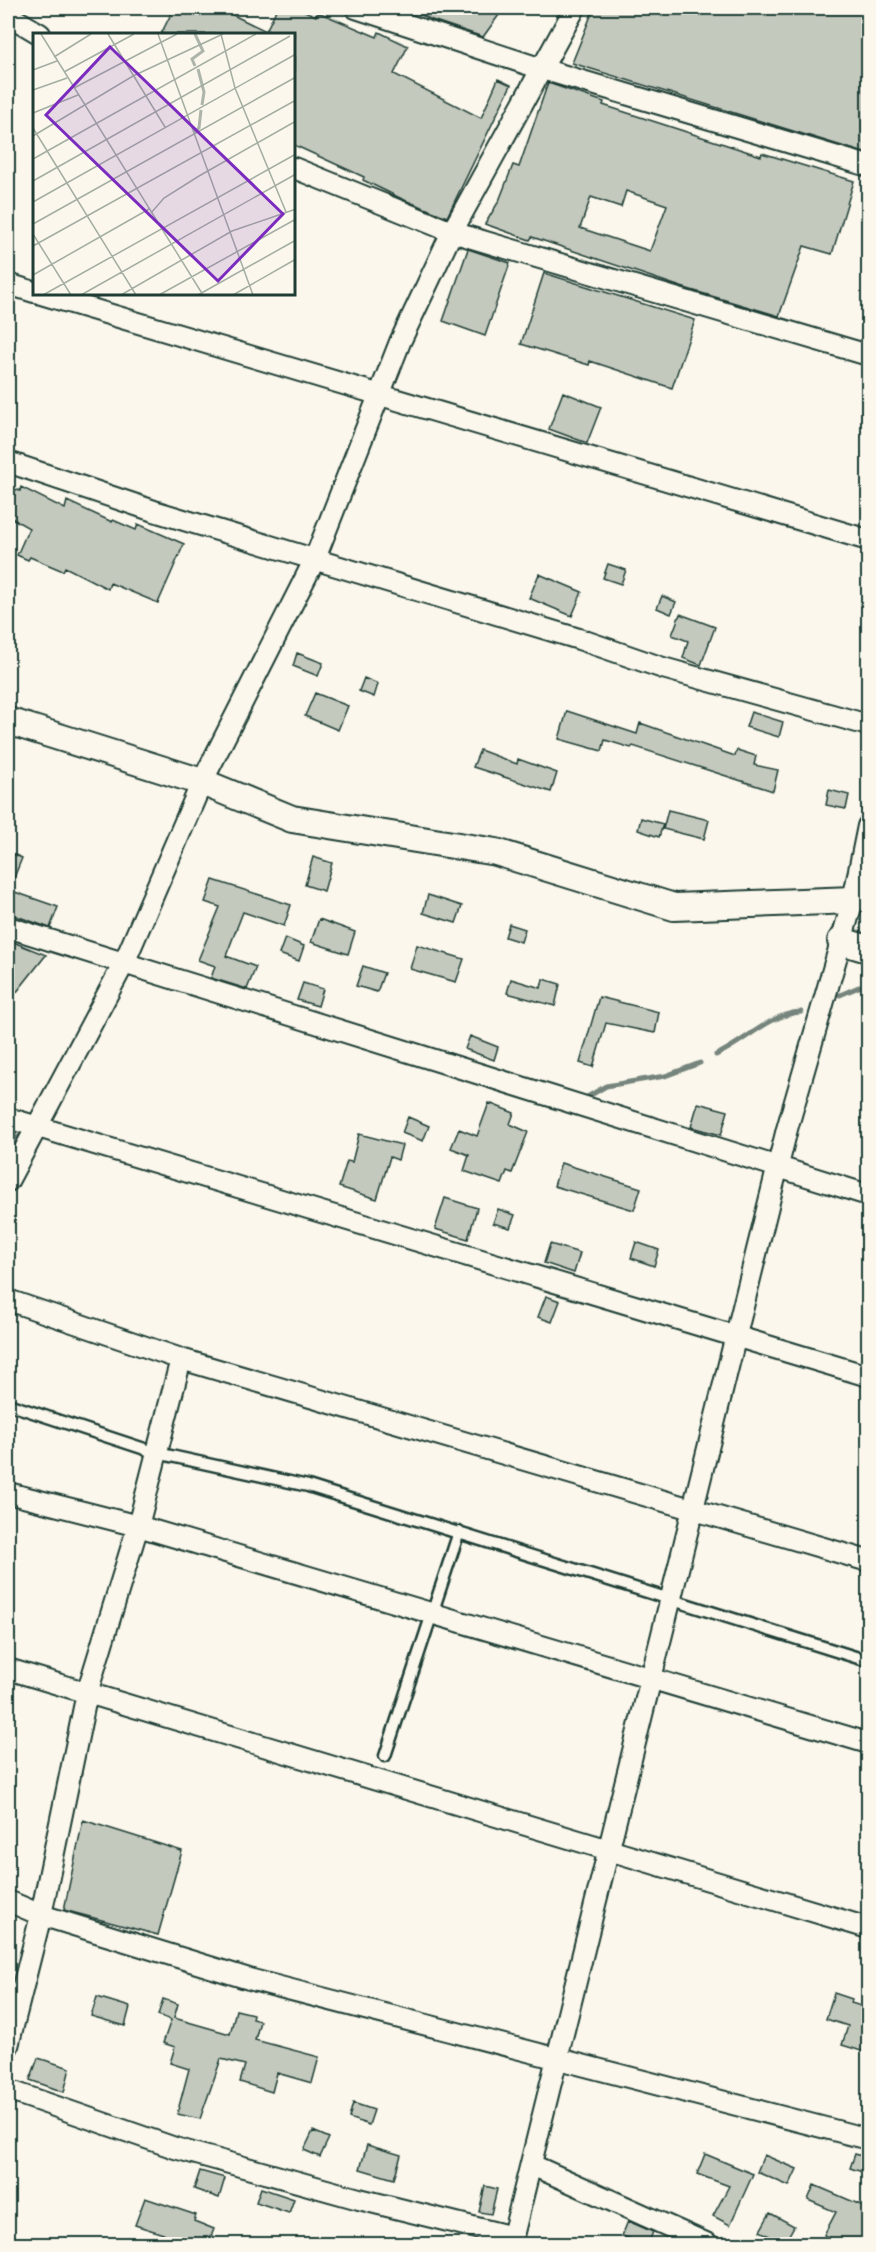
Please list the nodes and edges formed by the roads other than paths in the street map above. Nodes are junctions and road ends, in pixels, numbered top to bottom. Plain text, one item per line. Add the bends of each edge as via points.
1 (356, 8) edge
2 (575, 8) edge
3 (8, 15) edge
4 (38, 33) edge
5 (542, 69) junction
6 (868, 166) edge
7 (296, 169) edge
8 (452, 232) junction
9 (8, 284) edge
10 (33, 292) edge
11 (48, 296) edge
12 (868, 355) edge
13 (379, 394) junction
14 (8, 462) edge
15 (868, 540) edge
16 (314, 561) junction
17 (8, 722) edge
18 (868, 726) edge
19 (202, 782) junction
20 (868, 826) edge
21 (853, 900) junction
22 (8, 927) edge
23 (841, 941) junction
24 (868, 949) edge
25 (124, 963) junction
26 (8, 1118) edge
27 (35, 1126) junction
28 (778, 1167) junction
29 (8, 1181) edge
30 (868, 1195) edge
31 (8, 1300) edge
32 (735, 1338) junction
33 (181, 1359) junction
34 (868, 1376) edge
35 (8, 1404) edge
36 (157, 1453) junction
37 (8, 1493) edge
38 (693, 1508) junction
39 (138, 1526) junction
40 (459, 1532) junction
41 (868, 1561) edge
42 (669, 1600) junction
43 (431, 1612) junction
44 (868, 1661) edge
45 (8, 1669) edge
46 (651, 1678) junction
47 (87, 1693) junction
48 (868, 1743) edge
49 (385, 1756) dead end
50 (609, 1848) junction
51 (8, 1901) edge
52 (41, 1915) junction
53 (868, 1928) edge
54 (8, 2046) edge
55 (557, 2058) junction
56 (8, 2090) edge
57 (868, 2139) edge
58 (532, 2165) junction
59 (512, 2241) edge
60 (708, 2244) edge

1 - 5 street
2 - 5 street
3 - 4 street
5 - 6 street
5 - 8 street
7 - 8 street
8 - 12 street
8 - 13 street
9 - 10 street
11 - 13 street
13 - 15 street
13 - 16 street
14 - 16 street
16 - 18 street
16 - 19 street
17 - 19 street
19 - 21 street via 292,819 496,852 674,907
19 - 25 street
20 - 21 street
21 - 23 street
22 - 25 street
23 - 24 street
23 - 28 street
25 - 27 street
25 - 28 street
26 - 27 street
27 - 29 street
27 - 32 street
28 - 30 street
28 - 32 street
31 - 33 street
32 - 34 street
32 - 38 street
33 - 36 street
33 - 38 street
35 - 36 lane
36 - 39 street
36 - 40 lane via 308,1486
37 - 39 street
38 - 41 street
38 - 42 street
39 - 43 street
39 - 47 street
40 - 42 lane
40 - 43 lane
42 - 44 lane
42 - 46 street
43 - 46 street
43 - 49 lane
45 - 47 street
46 - 48 street
46 - 50 street
47 - 50 street
47 - 52 street
50 - 53 street
50 - 55 street
51 - 52 street
52 - 54 street
52 - 55 street via 249,1979
55 - 57 street
55 - 58 street
56 - 59 street via 175,2148
58 - 59 street
58 - 60 street

